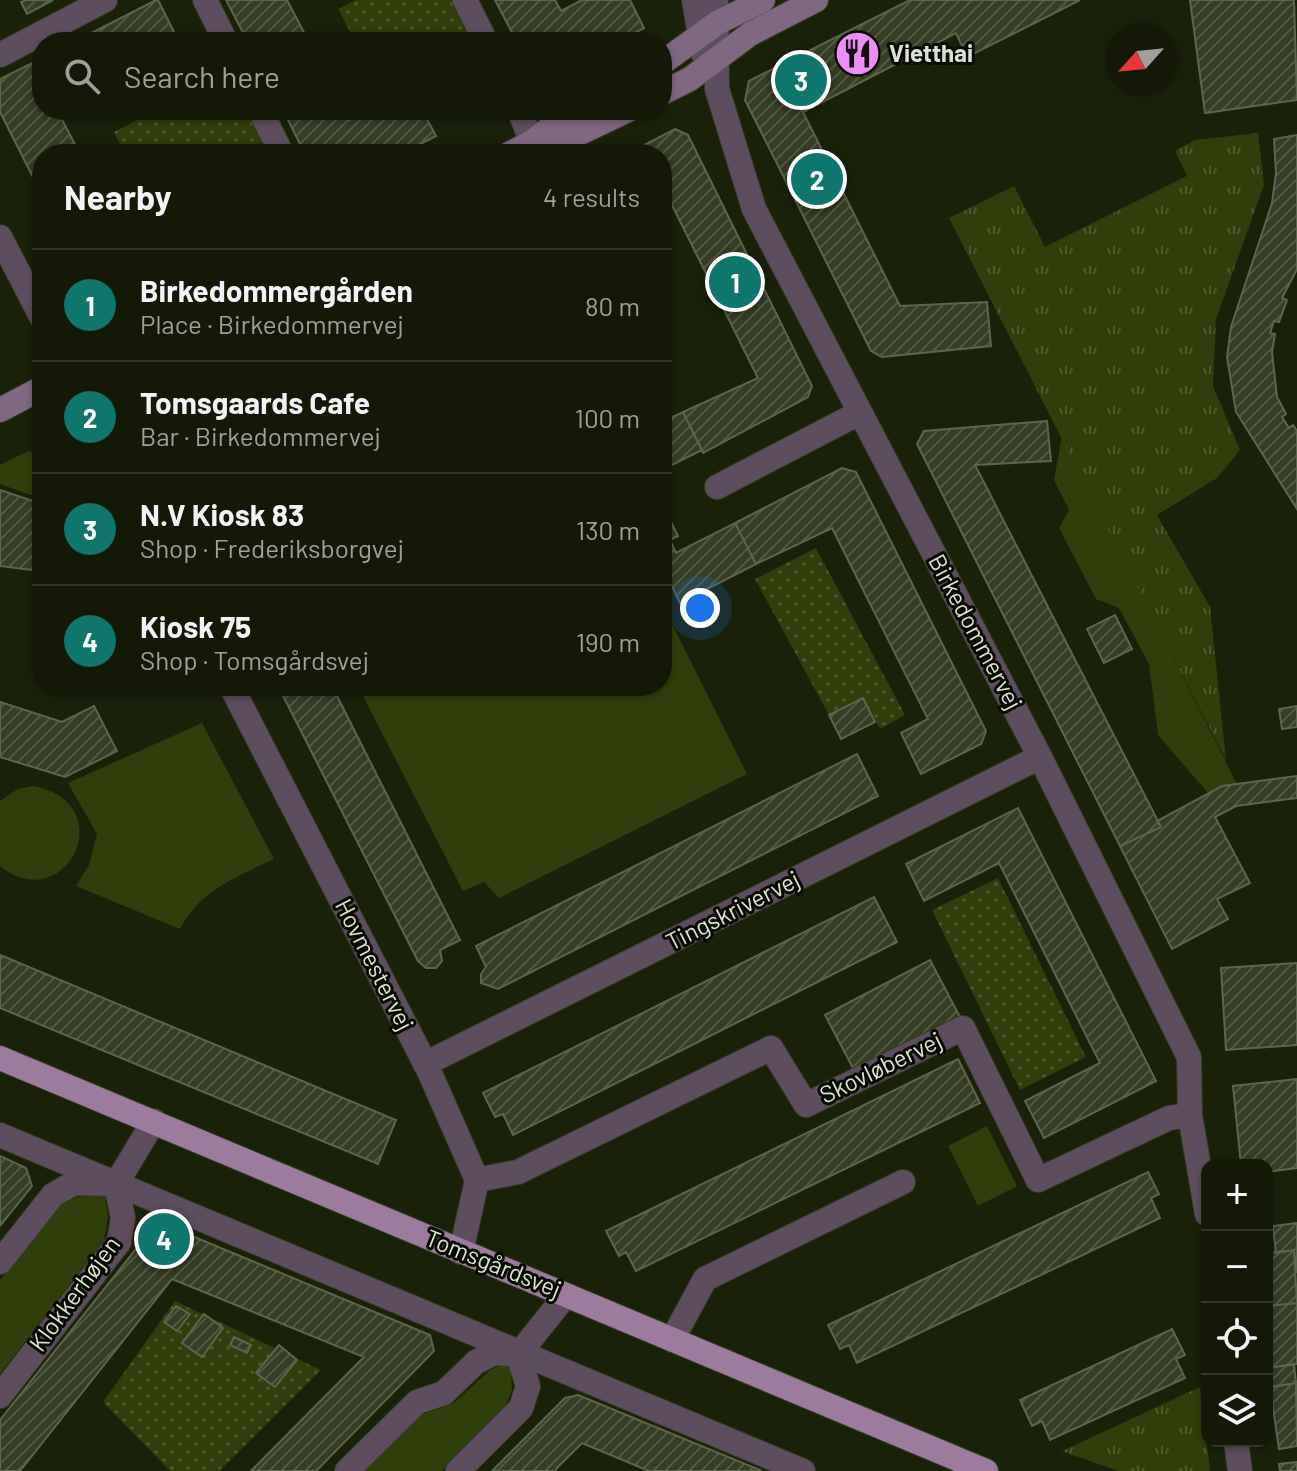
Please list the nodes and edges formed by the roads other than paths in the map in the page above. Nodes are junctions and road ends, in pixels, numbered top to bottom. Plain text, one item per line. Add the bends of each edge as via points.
1 (105, 0) edge
2 (205, 0) edge
3 (465, 0) edge
4 (694, 0) edge
5 (763, 0) edge
6 (816, 0) edge
7 (711, 20) edge
8 (44, 32) edge
9 (221, 32) edge
10 (481, 32) edge
11 (32, 38) edge
12 (672, 54) edge
13 (0, 55) edge
14 (719, 57) junction
15 (672, 87) edge
16 (265, 120) edge
17 (523, 120) edge
18 (560, 120) edge
19 (607, 120) edge
20 (532, 142) junction
21 (277, 144) edge
22 (528, 144) edge
23 (0, 237) edge
24 (32, 299) edge
25 (32, 393) edge
26 (0, 410) edge
27 (859, 413) junction
28 (717, 487) dead end
29 (236, 696) edge
30 (1040, 757) junction
31 (0, 1058) edge
32 (425, 1064) junction
33 (1190, 1115) junction
34 (154, 1121) junction
35 (0, 1135) edge
36 (1201, 1179) edge
37 (477, 1180) junction
38 (903, 1182) dead end
39 (116, 1184) junction
40 (461, 1252) junction
41 (0, 1262) edge
42 (566, 1295) junction
43 (672, 1340) junction
44 (518, 1355) junction
45 (0, 1396) edge
46 (1237, 1447) edge
47 (970, 1468) edge
48 (347, 1471) edge
49 (458, 1471) edge
50 (803, 1471) edge
51 (1240, 1471) edge

1 - 8 street
2 - 9 street
3 - 10 street
4 - 7 street
5 - 7 street
6 - 14 street via 750,34
7 - 12 street
7 - 14 street via 703,54
11 - 13 street
14 - 15 street
14 - 27 street, Birkedommervej via 717,89 754,209
16 - 21 street
17 - 20 street
18 - 20 street
19 - 20 street via 576,135
20 - 22 street
23 - 24 street
25 - 26 street
27 - 28 street
27 - 30 street, Birkedommervej
29 - 32 street, Hovmestervej
30 - 32 street, Tingskrivervej
30 - 33 street, Birkedommervej via 1189,1057
31 - 34 main road, Tomsgårdsvej
32 - 37 street, Hovmestervej
33 - 36 street, Birkedommervej
33 - 37 street, Skovløbervej via 1169,1118 1038,1180 963,1028 806,1105 771,1048 518,1172
34 - 39 street
34 - 40 main road, Tomsgårdsvej
35 - 39 street
37 - 40 street
38 - 43 street via 705,1279
39 - 41 street via 74,1183 53,1195
39 - 44 street
39 - 45 street, Klokkerhøjen via 123,1218 119,1242
40 - 42 main road, Tomsgårdsvej
42 - 43 main road, Tomsgårdsvej
42 - 44 street
43 - 47 main road, Tomsgårdsvej
44 - 48 street via 494,1353 476,1362 444,1393 417,1402
44 - 49 street via 528,1386 521,1408
44 - 50 street
46 - 51 street

